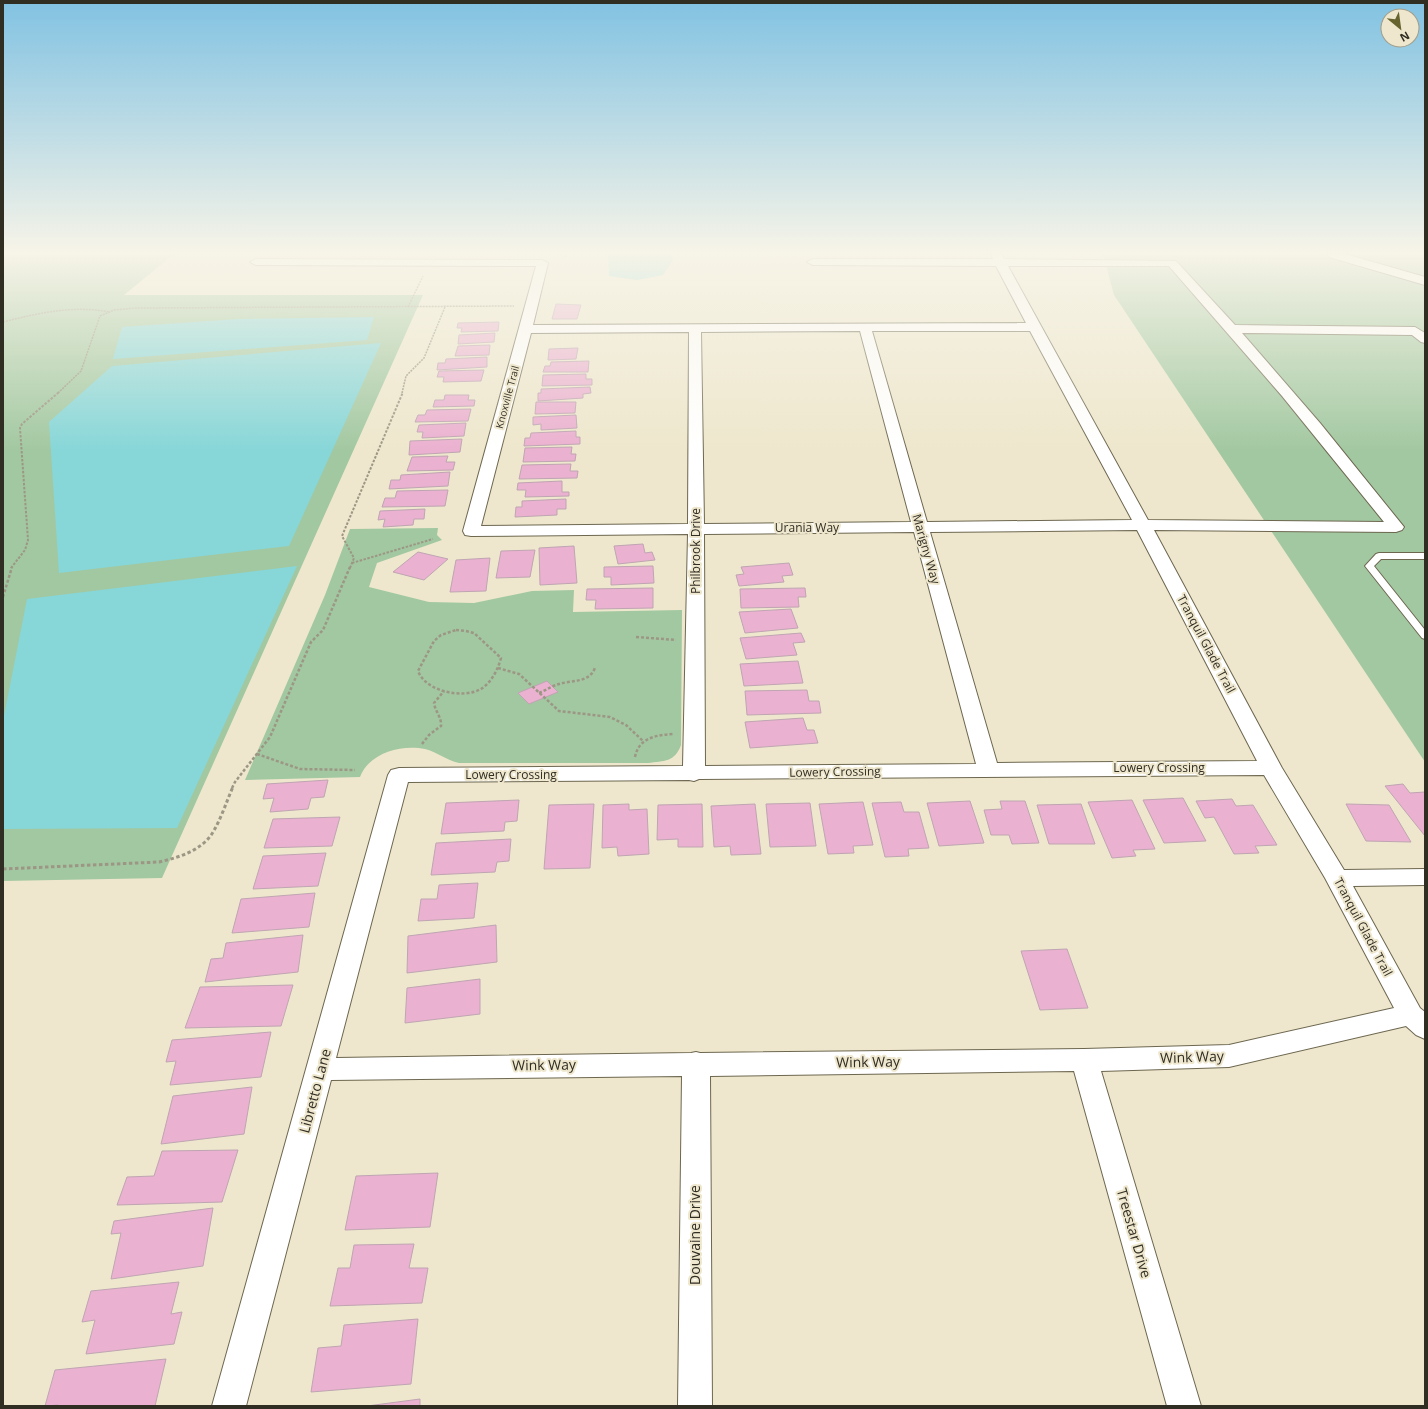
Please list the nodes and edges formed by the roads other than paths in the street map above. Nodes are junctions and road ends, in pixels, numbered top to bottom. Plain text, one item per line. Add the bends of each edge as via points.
1 (528, 320) edge
2 (1030, 320) edge
3 (1224, 320) edge
4 (1034, 327) junction
5 (695, 328) junction
6 (864, 328) junction
7 (526, 329) junction
8 (1232, 329) junction
9 (1425, 339) edge
10 (1143, 526) junction
11 (920, 527) junction
12 (696, 529) junction
13 (471, 531) joint
14 (1425, 556) edge
15 (1425, 636) edge
16 (1271, 768) junction
17 (988, 770) junction
18 (694, 774) junction
19 (399, 775) joint
20 (1337, 878) junction
21 (1425, 878) edge
22 (1418, 1021) edge
23 (1084, 1060) junction
24 (696, 1063) junction
25 (321, 1069) junction
26 (230, 1406) edge
27 (695, 1406) edge
28 (1184, 1406) edge

1 - 7 street, Knoxville Trail
2 - 4 street, Tranquil Glade Trail
3 - 8 street
4 - 6 street
4 - 10 street, Tranquil Glade Trail
5 - 6 street
5 - 7 street
5 - 12 street, Philbrook Drive
6 - 11 street, Marigny Way
7 - 13 street, Knoxville Trail
8 - 9 street via 1415,332
8 - 10 street, Urania Way via 1396,527
10 - 11 street, Urania Way
10 - 16 street, Tranquil Glade Trail
11 - 12 street, Urania Way
11 - 17 street, Marigny Way
12 - 13 street, Urania Way
12 - 18 street, Philbrook Drive
14 - 15 lane via 1379,556 1369,566
16 - 17 street, Lowery Crossing
16 - 20 street, Tranquil Glade Trail
17 - 18 street, Lowery Crossing
18 - 19 street, Lowery Crossing
19 - 25 street, Libretto Lane
20 - 21 street
20 - 22 street, Tranquil Glade Trail
22 - 23 street, Wink Way via 1230,1056
23 - 24 street, Wink Way
23 - 28 street, Treestar Drive
24 - 25 street, Wink Way
24 - 27 street, Douvaine Drive
25 - 26 street, Libretto Lane

